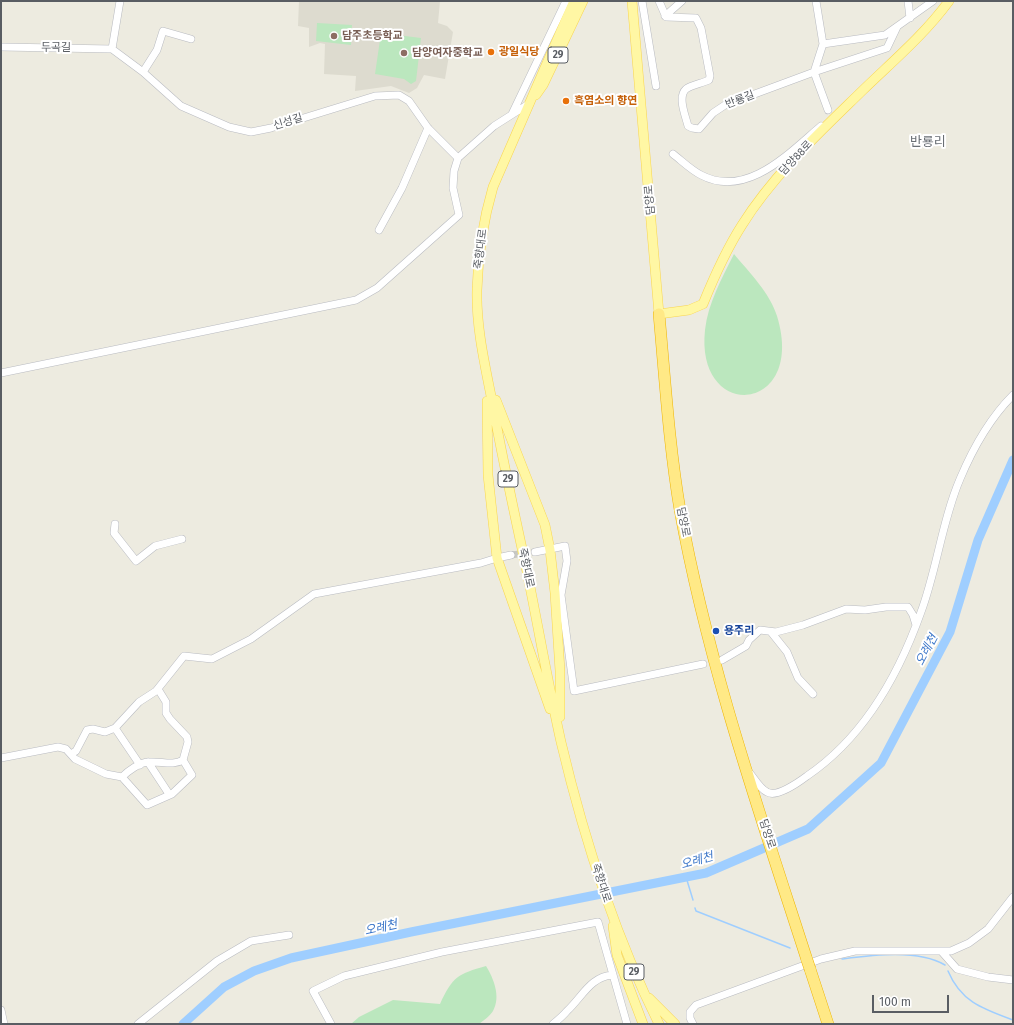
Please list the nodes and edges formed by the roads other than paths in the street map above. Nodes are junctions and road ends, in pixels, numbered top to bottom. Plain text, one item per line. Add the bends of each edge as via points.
1 (120, 1) edge
2 (566, 1) edge
3 (574, 1) edge
4 (583, 1) edge
5 (632, 1) edge
6 (642, 1) edge
7 (659, 1) edge
8 (682, 1) edge
9 (816, 1) edge
10 (908, 1) edge
11 (933, 1) edge
12 (949, 1) edge
13 (665, 16) junction
14 (910, 18) junction
15 (898, 27) junction
16 (191, 39) dead end
17 (823, 44) junction
18 (1, 47) edge
19 (112, 49) junction
20 (143, 72) junction
21 (814, 72) junction
22 (656, 86) dead end
23 (865, 88) junction
24 (528, 105) junction
25 (828, 110) dead end
26 (512, 114) junction
27 (428, 128) junction
28 (673, 154) dead end
29 (458, 158) junction
30 (379, 230) dead end
31 (659, 314) junction
32 (1, 373) edge
33 (487, 378) junction
34 (1013, 395) edge
35 (115, 524) dead end
36 (182, 539) dead end
37 (550, 550) junction
38 (535, 552) tunnel mouth
39 (511, 556) tunnel mouth
40 (497, 558) junction
41 (916, 625) junction
42 (771, 632) junction
43 (722, 660) dead end
44 (703, 664) dead end
45 (158, 689) junction
46 (813, 694) dead end
47 (115, 728) junction
48 (561, 739) junction
49 (71, 754) junction
50 (1, 758) edge
51 (183, 760) junction
52 (148, 762) junction
53 (140, 765) junction
54 (746, 769) junction
55 (122, 777) junction
56 (169, 794) junction
57 (1013, 897) edge
58 (612, 919) junction
59 (289, 935) dead end
60 (942, 952) junction
61 (613, 975) junction
62 (1013, 980) edge
63 (643, 992) junction
64 (1, 1010) edge
65 (4, 1024) edge
66 (138, 1024) edge
67 (331, 1024) edge
68 (553, 1024) edge
69 (627, 1024) edge
70 (643, 1024) edge
71 (659, 1024) edge
72 (675, 1024) edge
73 (693, 1024) edge
74 (828, 1024) edge

1 - 19 street
2 - 26 street
3 - 24 main road, 죽향대로 / 29
4 - 24 main road, 죽향대로 / 29 via 543,85
5 - 31 main road, 담양로
6 - 22 street
7 - 13 street
8 - 13 street
9 - 17 street
10 - 14 street
11 - 14 street, 반룡길
12 - 23 main road, 담양88로 via 925,31
13 - 21 street, 반룡길 via 696,18 701,28 710,76 709,80 686,89 683,93 688,126 692,128 699,129 713,113 725,105
14 - 15 street, 반룡길
15 - 17 street, 반룡길 via 885,36
15 - 21 street, 반룡길 via 887,48
16 - 20 street via 163,31 157,50
17 - 21 street
18 - 19 street, 두곡길
19 - 20 street, 신성길
20 - 27 street, 신성길 via 181,106 240,130 259,131 348,103 389,94 398,95 409,101
21 - 25 street
23 - 28 street via 777,163 742,180 716,180 702,175
23 - 31 main road, 담양88로 via 798,154 769,188 729,246 703,304 689,310
24 - 26 street
24 - 33 main road, 죽향대로 / 29 via 492,187 482,236 477,292
26 - 29 street via 494,126
27 - 29 street, 신성길
27 - 30 street via 402,188
29 - 32 street via 453,188 459,215 376,288 356,300
31 - 54 highway, 담양로 via 667,412 680,509 709,644
33 - 37 main road via 545,525
33 - 40 main road via 488,475
33 - 48 main road, 죽향대로 / 29
34 - 41 street via 986,428 960,478
35 - 36 street via 114,533 136,561 155,546
37 - 38 street
37 - 44 street via 565,546 568,555 561,595 574,691
37 - 48 main road via 560,663
39 - 40 street
40 - 45 street via 484,563 314,594 251,639 212,659 184,656
40 - 48 main road
41 - 42 street via 908,607 865,610 846,608 803,625
41 - 54 street via 881,698 828,761 797,783 772,794 766,792
42 - 43 street via 760,630 746,646
42 - 46 street via 787,652 798,678
45 - 47 street via 139,702
45 - 51 street via 166,702 166,713 187,737
47 - 49 street via 105,732 87,730 76,751
47 - 53 street
48 - 58 main road, 죽향대로 / 29 via 592,856
49 - 50 street via 66,749 58,747
49 - 55 street via 75,759 106,774
51 - 52 street via 176,764
51 - 56 street via 192,775
52 - 53 street
52 - 56 street
53 - 55 street
54 - 74 highway, 담양로
55 - 56 street via 147,805
57 - 60 street via 988,930 959,948
58 - 63 main road, 죽향대로 / 29
58 - 70 main road via 617,955
59 - 66 street via 252,941 217,960
60 - 62 street via 957,969
60 - 73 street via 855,951 821,959 696,1005 690,1012
61 - 67 street via 598,922 442,952 344,976 313,992
61 - 68 street via 605,975 593,981
61 - 69 street
63 - 71 main road, 죽향대로 / 29
63 - 72 main road
64 - 65 street

